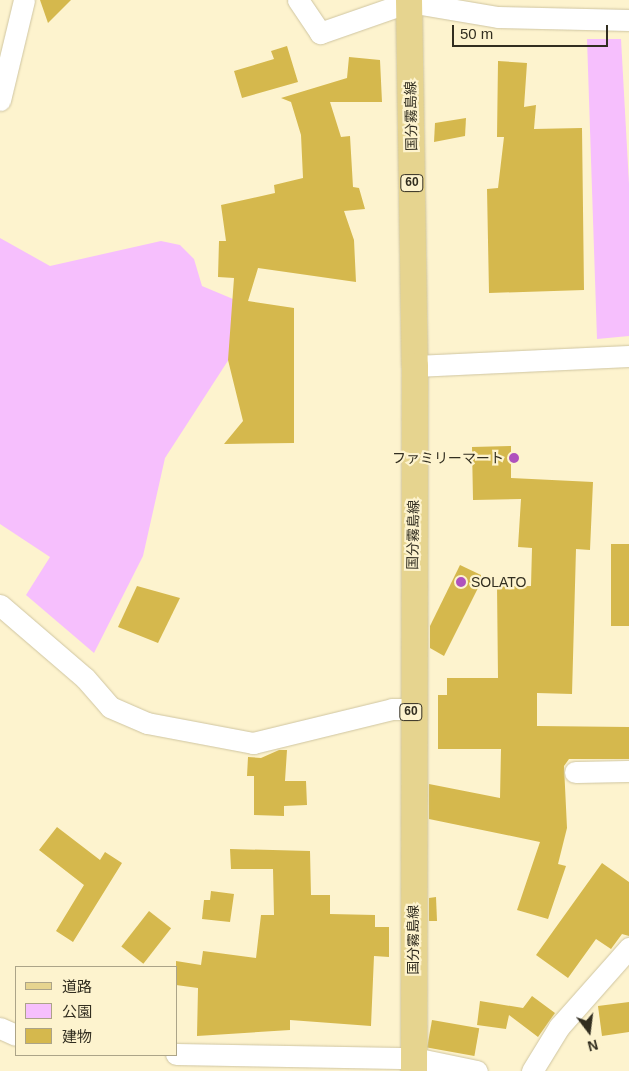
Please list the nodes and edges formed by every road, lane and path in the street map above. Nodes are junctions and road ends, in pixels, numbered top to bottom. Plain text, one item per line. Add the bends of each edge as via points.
1 (24, 0) edge
2 (298, 0) edge
3 (409, 1) edge
4 (629, 20) edge
5 (0, 100) edge
6 (629, 356) edge
7 (414, 366) junction
8 (0, 605) edge
9 (411, 709) junction
10 (629, 771) edge
11 (575, 772) dead end
12 (629, 948) edge
13 (0, 1028) edge
14 (15, 1035) edge
15 (178, 1054) edge
16 (414, 1065) edge
17 (477, 1071) edge
18 (532, 1071) edge

1 - 5 street
2 - 3 street via 320,32
3 - 4 street via 535,20
3 - 7 main road, 国分霧島線 / 60
6 - 7 street
7 - 9 main road, 国分霧島線 / 60
8 - 9 street via 85,678 110,707 147,723 253,743 392,709
9 - 16 main road, 国分霧島線 / 60
10 - 11 street
12 - 18 street via 559,1027
13 - 14 street
15 - 16 street
16 - 17 street

